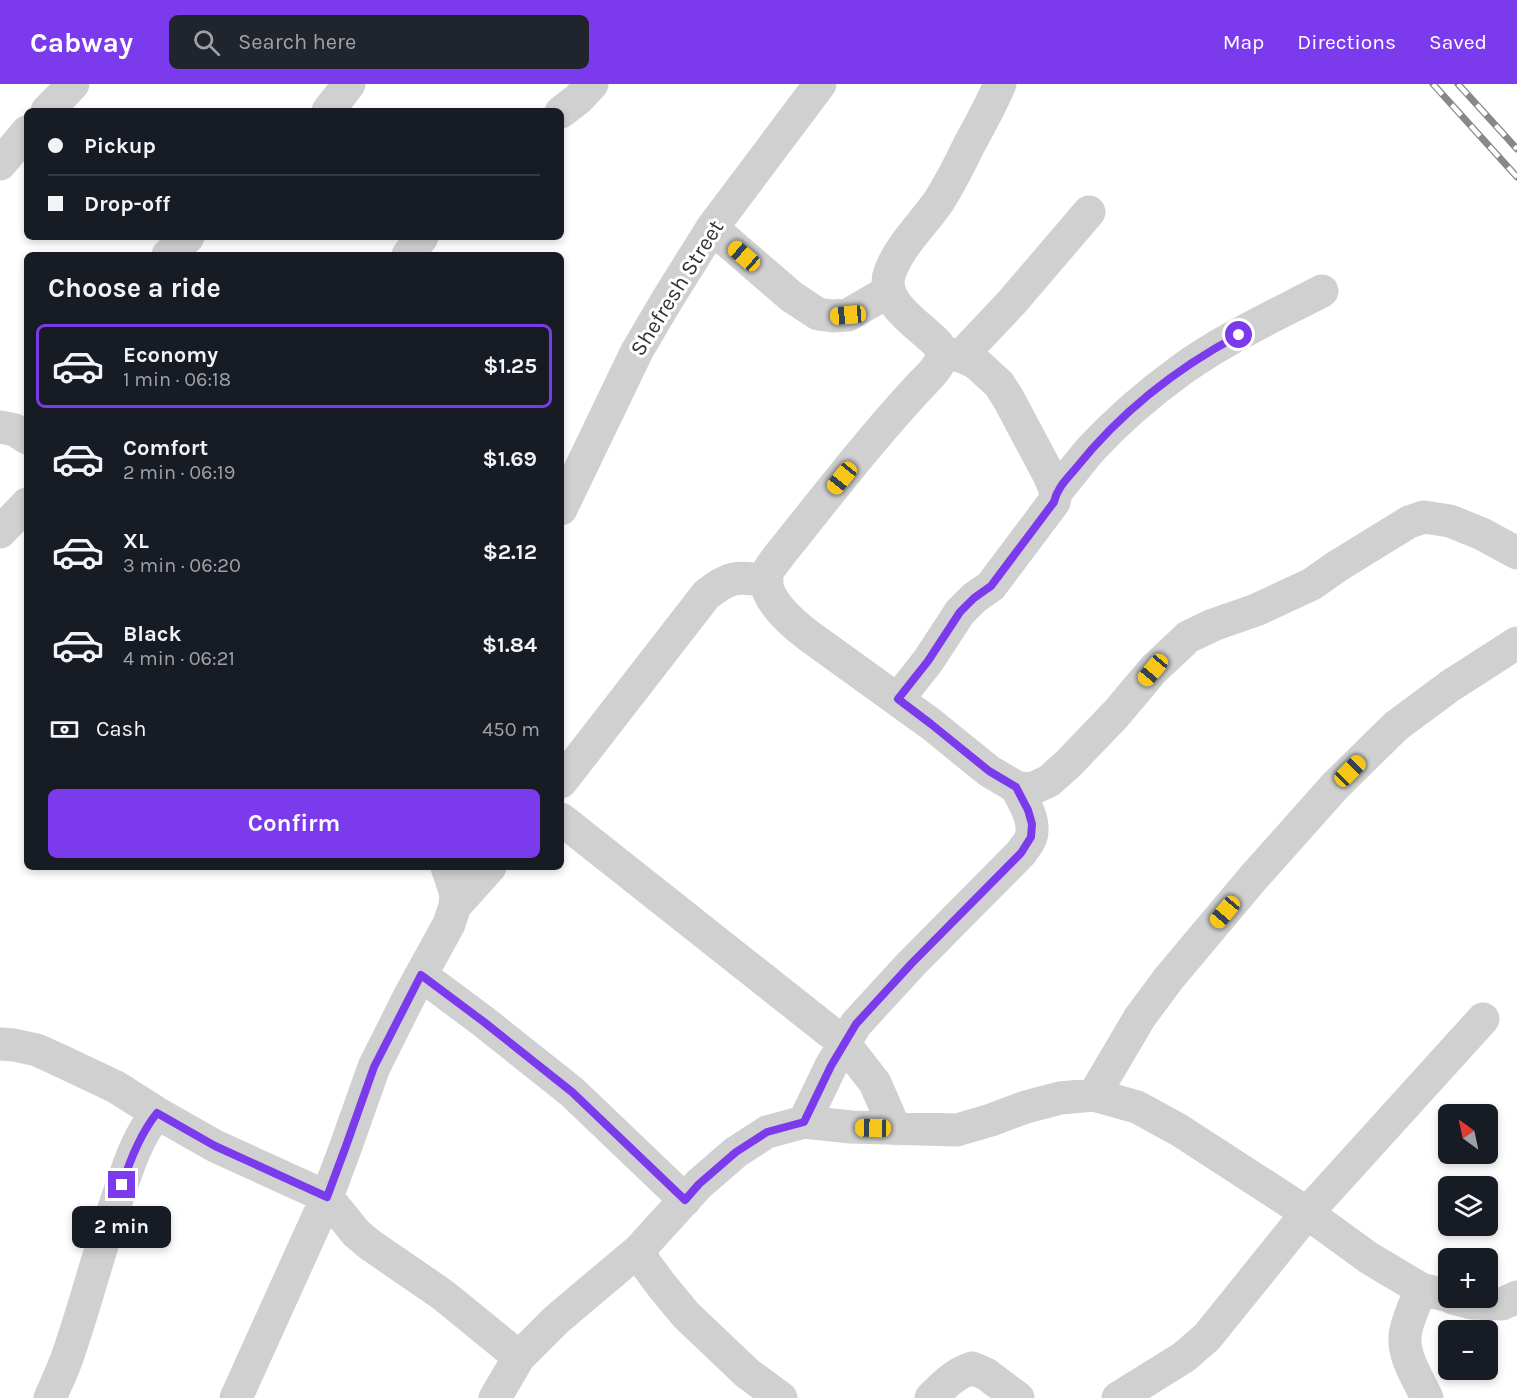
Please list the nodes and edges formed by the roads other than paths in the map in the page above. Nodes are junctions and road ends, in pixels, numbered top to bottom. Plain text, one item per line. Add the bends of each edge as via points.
1 (73, 84) edge
2 (349, 84) edge
3 (592, 84) edge
4 (820, 84) edge
5 (1000, 84) edge
6 (50, 108) edge
7 (330, 108) edge
8 (564, 110) edge
9 (24, 136) edge
10 (0, 164) edge
11 (1089, 212) dead end
12 (712, 228) junction
13 (185, 240) edge
14 (420, 240) edge
15 (171, 252) edge
16 (410, 252) edge
17 (889, 291) junction
18 (1322, 291) dead end
19 (951, 354) junction
20 (1056, 492) junction
21 (564, 503) edge
22 (24, 507) edge
23 (0, 532) edge
24 (1517, 553) edge
25 (767, 581) junction
26 (1517, 643) edge
27 (898, 699) junction
28 (564, 778) edge
29 (1016, 787) junction
30 (564, 821) edge
31 (448, 870) edge
32 (487, 870) edge
33 (455, 906) junction
34 (421, 975) junction
35 (1483, 1019) dead end
36 (844, 1043) junction
37 (0, 1044) edge
38 (1094, 1095) junction
39 (157, 1113) junction
40 (804, 1122) junction
41 (895, 1129) junction
42 (327, 1197) junction
43 (685, 1200) junction
44 (1307, 1213) junction
45 (639, 1250) junction
46 (1438, 1292) edge
47 (1438, 1297) edge
48 (1517, 1297) edge
49 (1498, 1304) edge
50 (519, 1358) junction
51 (741, 1385) edge
52 (50, 1398) edge
53 (236, 1398) edge
54 (495, 1398) edge
55 (781, 1398) edge
56 (931, 1398) edge
57 (1018, 1398) edge
58 (1118, 1398) edge
59 (1427, 1398) edge

1 - 6 street
2 - 7 street
3 - 8 street
4 - 12 street, Shefresh Street
5 - 17 street via 939,201 889,274
9 - 10 street
11 - 19 street via 1012,302
12 - 17 street via 792,297 818,314 848,315
12 - 21 street, Shefresh Street via 637,351
13 - 15 street
14 - 16 street
17 - 19 street via 905,315
18 - 20 street via 1182,369 1119,420
19 - 20 street via 976,363 999,384
19 - 25 street via 882,427 781,553 768,572
20 - 27 street via 1054,502 998,577 960,612
22 - 23 street
24 - 29 street via 1450,521 1424,517 1409,522 1312,584 1188,637 1069,764 1049,781 1027,789
25 - 27 street via 778,607 790,621
25 - 28 street via 733,578 706,595
26 - 38 street via 1396,726 1335,786 1169,978 1140,1017
27 - 29 street via 989,771
29 - 36 street via 1032,824 1031,837 1021,853 912,963 856,1024
30 - 36 street
31 - 33 street via 456,894
32 - 33 street
33 - 34 street
34 - 42 street via 374,1067
34 - 43 street via 572,1092
35 - 44 street
36 - 40 street
36 - 41 street via 875,1083
37 - 39 street via 53,1057 117,1088
38 - 41 street via 1060,1098 957,1130
38 - 44 street via 1137,1107 1179,1130
39 - 42 street via 215,1146
39 - 52 street via 129,1165 68,1357
40 - 41 street
40 - 43 street via 767,1132 736,1152
42 - 50 street via 369,1244 443,1295
42 - 53 street
43 - 45 street
44 - 46 street via 1369,1258
44 - 58 street via 1207,1337 1184,1357
45 - 50 street via 557,1319
45 - 51 street via 656,1279
47 - 59 street via 1405,1331 1408,1357
48 - 49 street
50 - 54 street
51 - 55 street
56 - 57 street via 949,1379 972,1368

